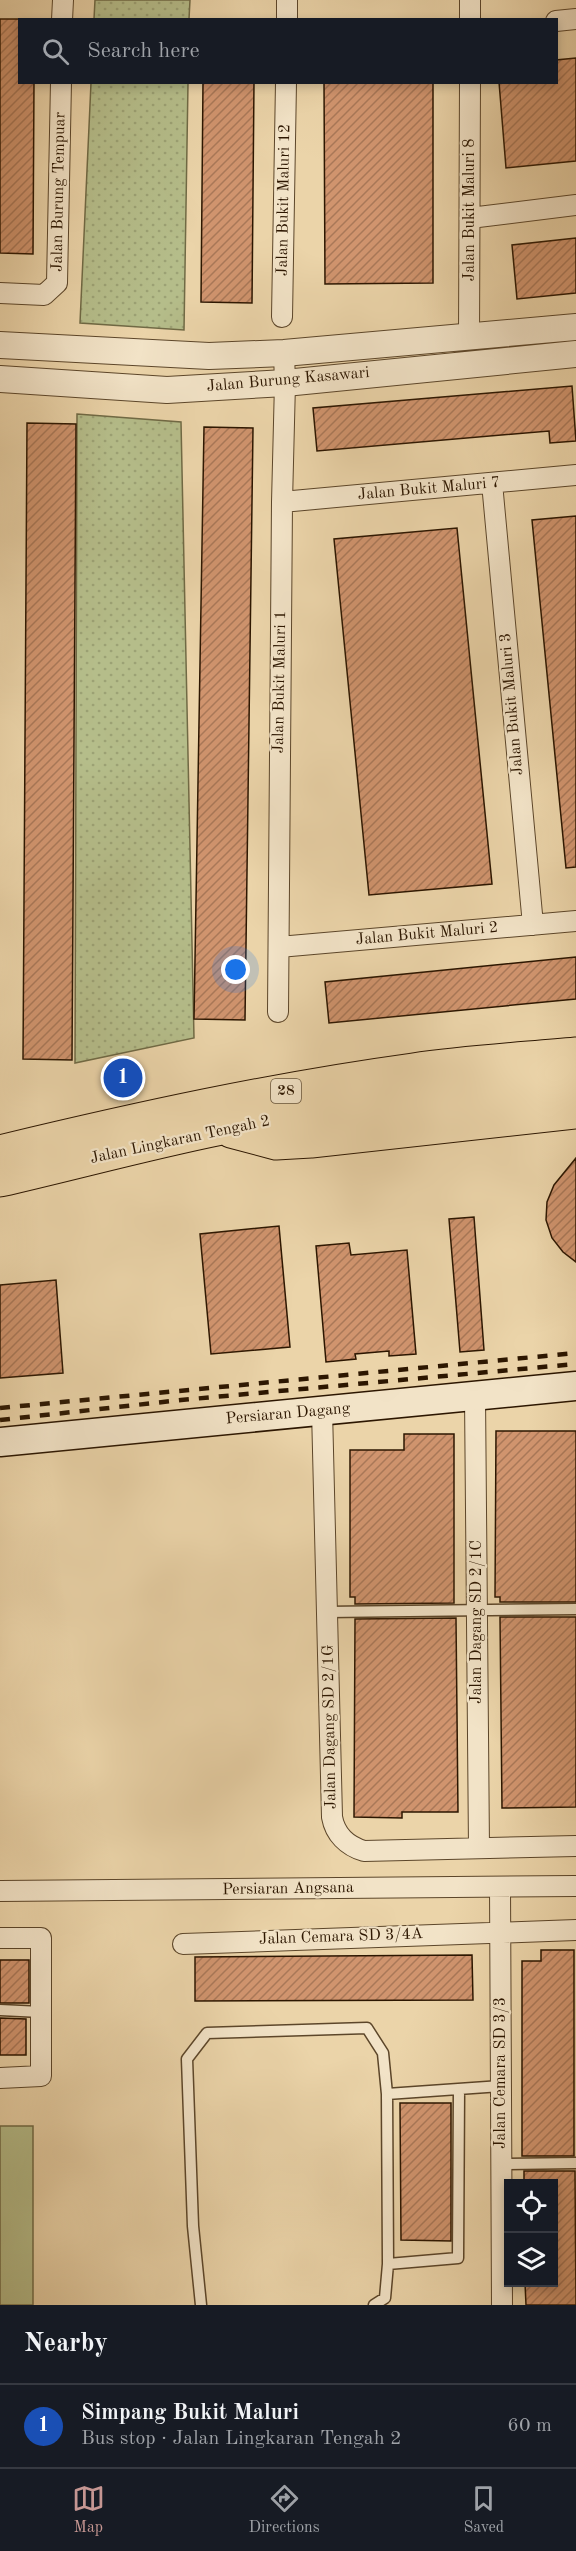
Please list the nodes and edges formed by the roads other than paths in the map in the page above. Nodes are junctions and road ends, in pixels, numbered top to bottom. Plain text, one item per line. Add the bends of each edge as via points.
1 (63, 0) edge
2 (287, 0) edge
3 (470, 0) edge
4 (62, 18) edge
5 (287, 18) edge
6 (470, 18) edge
7 (576, 19) edge
8 (558, 21) edge
9 (61, 84) edge
10 (286, 84) edge
11 (470, 84) edge
12 (576, 206) edge
13 (470, 218) junction
14 (0, 293) edge
15 (282, 317) dead end
16 (576, 327) edge
17 (469, 337) junction
18 (0, 345) edge
19 (284, 353) junction
20 (576, 354) edge
21 (0, 379) edge
22 (285, 382) junction
23 (576, 475) edge
24 (492, 483) junction
25 (282, 502) junction
26 (576, 921) edge
27 (533, 925) junction
28 (279, 947) junction
29 (278, 1012) dead end
30 (576, 1054) edge
31 (576, 1081) edge
32 (571, 1113) edge
33 (221, 1128) junction
34 (0, 1152) edge
35 (0, 1180) edge
36 (576, 1386) edge
37 (475, 1396) junction
38 (322, 1410) junction
39 (0, 1442) edge
40 (576, 1609) edge
41 (477, 1611) junction
42 (327, 1612) junction
43 (576, 1846) edge
44 (479, 1848) junction
45 (576, 1886) edge
46 (500, 1887) junction
47 (0, 1891) edge
48 (500, 1922) junction
49 (576, 1930) edge
50 (0, 1938) edge
51 (183, 1944) dead end
52 (0, 2010) edge
53 (41, 2012) junction
54 (0, 2078) edge
55 (501, 2086) junction
56 (459, 2089) junction
57 (387, 2094) junction
58 (576, 2163) edge
59 (501, 2164) junction
60 (388, 2264) junction
61 (201, 2305) edge
62 (374, 2305) edge
63 (502, 2305) edge

1 - 4 street
2 - 5 street
3 - 6 street
7 - 8 street
9 - 14 street, Jalan Burung Tempuar via 57,283 44,295
10 - 15 street, Jalan Bukit Maluri 12
11 - 13 street, Jalan Bukit Maluri 8
12 - 13 street
13 - 17 street, Jalan Bukit Maluri 8
16 - 17 street, Jalan Burung Kasawari
17 - 19 street, Jalan Burung Kasawari
18 - 19 street, Jalan Burung Kasawari via 198,356
19 - 22 street, Jalan Bukit Maluri 1
20 - 22 street, Jalan Burung Kasawari
21 - 22 street, Jalan Burung Kasawari via 167,390
22 - 25 street, Jalan Bukit Maluri 1
23 - 24 street, Jalan Bukit Maluri 7
24 - 25 street, Jalan Bukit Maluri 7
24 - 27 street, Jalan Bukit Maluri 3
25 - 28 street, Jalan Bukit Maluri 1
26 - 27 street, Jalan Bukit Maluri 2
27 - 28 street, Jalan Bukit Maluri 2
28 - 29 street, Jalan Bukit Maluri 1
30 - 34 highway, Jalan Lingkaran Tengah 2 / 28 via 415,1069 327,1083
31 - 33 highway, Jalan Lingkaran Tengah 2 / 28 via 420,1095
32 - 33 highway via 276,1143
33 - 35 highway, Jalan Lingkaran Tengah 2 / 28
36 - 37 main road, Persiaran Dagang
37 - 38 main road, Persiaran Dagang
37 - 41 street, Jalan Dagang SD 2/1C
38 - 39 main road, Persiaran Dagang
38 - 42 street, Jalan Dagang SD 2/1G
40 - 41 lane
41 - 42 lane
41 - 44 street, Jalan Dagang SD 2/1C
42 - 44 street, Jalan Dagang SD 2/1G via 332,1816 336,1829 347,1844 364,1851
43 - 44 street, Jalan Dagang SD 2/1G
45 - 46 street, Persiaran Angsana
46 - 47 street, Persiaran Angsana
46 - 48 street, Jalan Cemara SD 3/3
48 - 49 street, Jalan Cemara SD 3/4A
48 - 51 street, Jalan Cemara SD 3/4A
48 - 55 street, Jalan Cemara SD 3/3
50 - 53 street via 41,1938
52 - 53 lane
53 - 54 street via 40,2076
55 - 56 lane
55 - 59 street, Jalan Cemara SD 3/3
56 - 57 lane
56 - 60 lane via 458,2258
57 - 60 lane
57 - 61 lane via 383,2053 367,2028 207,2033 187,2059 193,2226
58 - 59 lane
59 - 63 street, Jalan Cemara SD 3/3
60 - 62 lane via 385,2298

